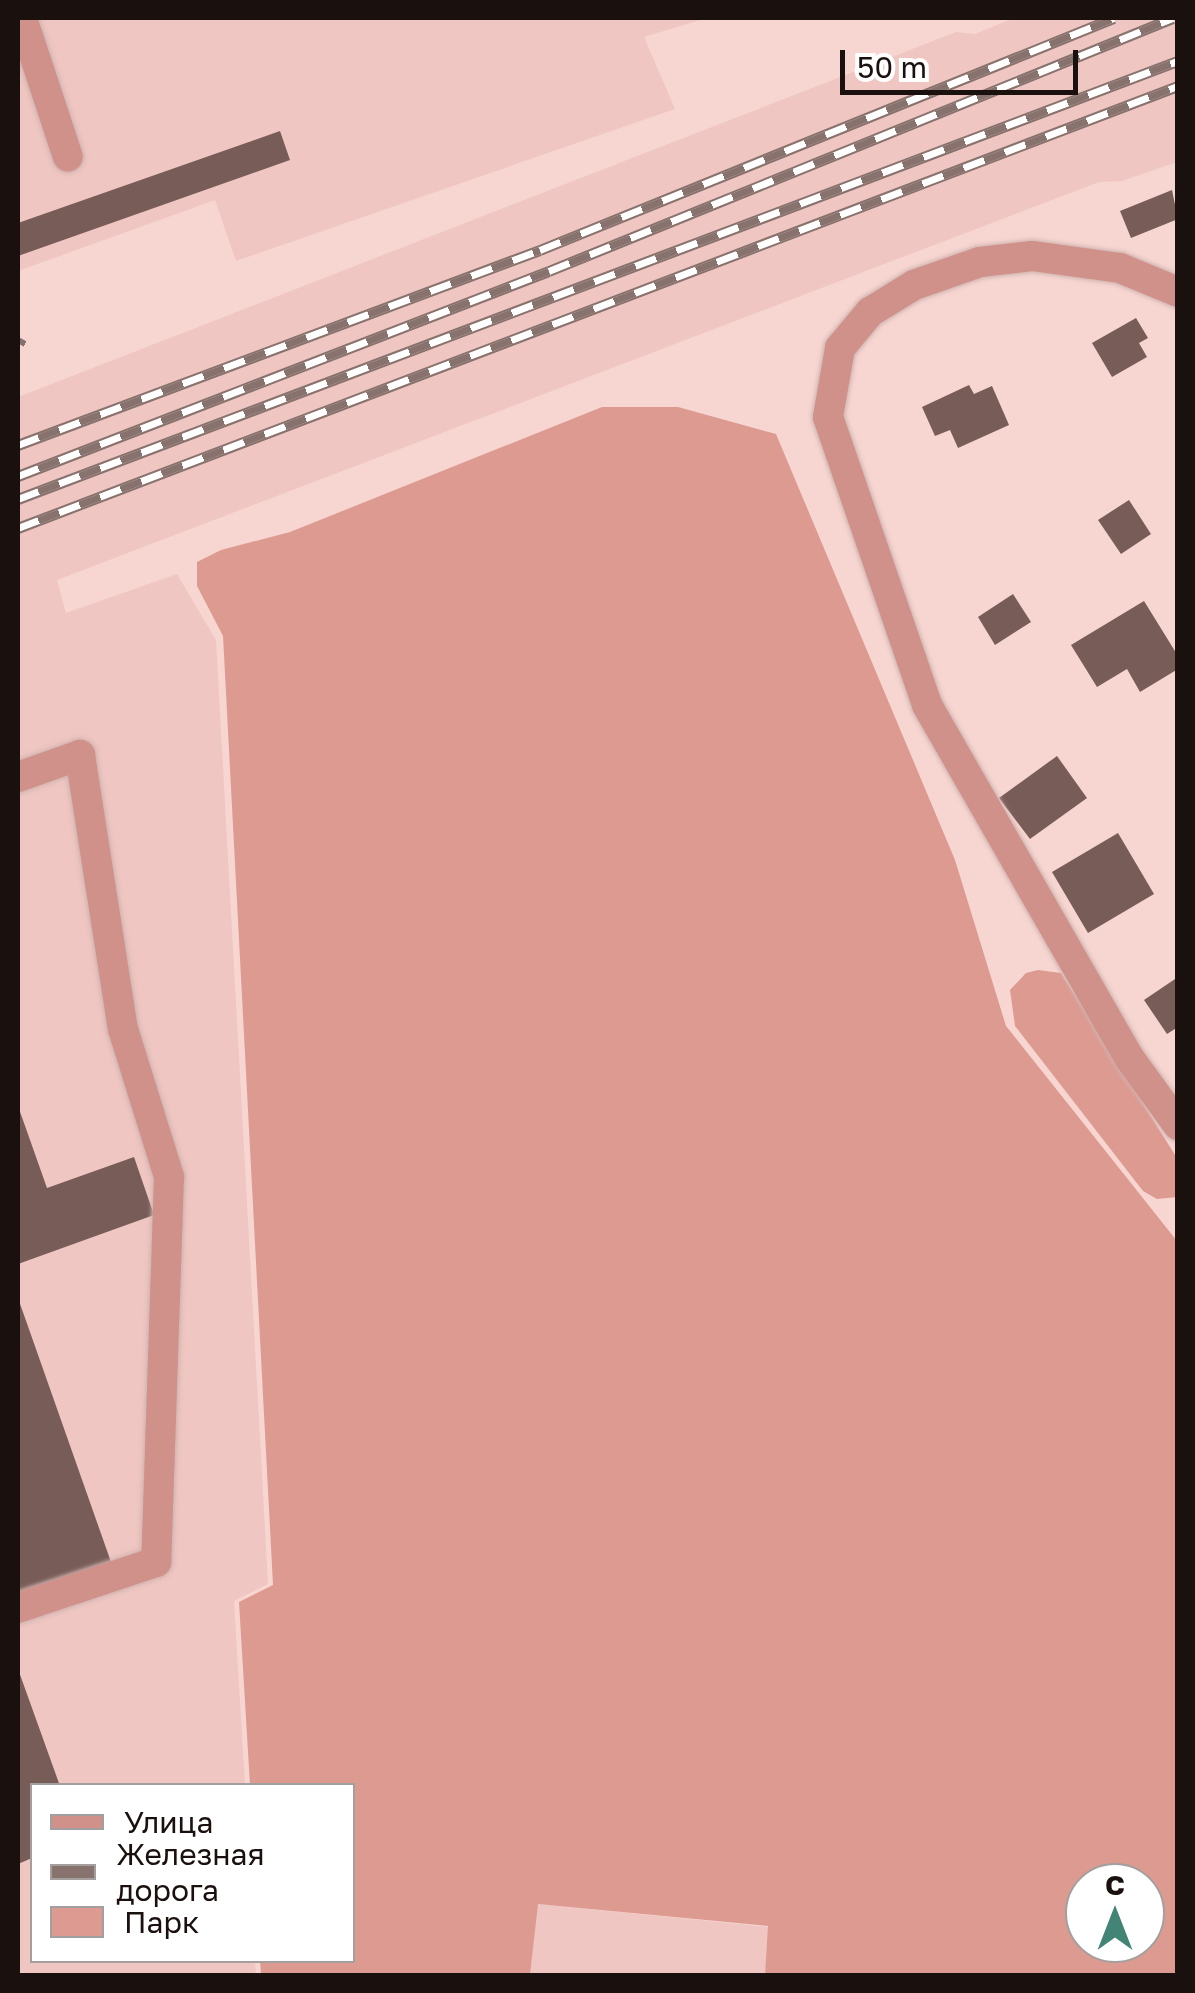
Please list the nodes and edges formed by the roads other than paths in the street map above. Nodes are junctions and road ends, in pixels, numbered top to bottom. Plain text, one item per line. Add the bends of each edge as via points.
1 (22, 18) edge
2 (68, 157) dead end
3 (1178, 292) edge
4 (18, 777) edge
5 (1178, 1124) edge
6 (18, 1608) edge

1 - 2 street
3 - 5 street via 1120,268 1032,256 980,262 914,286 870,312 840,348 828,417 927,705 1130,1059
4 - 6 street via 80,756 124,1029 169,1177 156,1562

